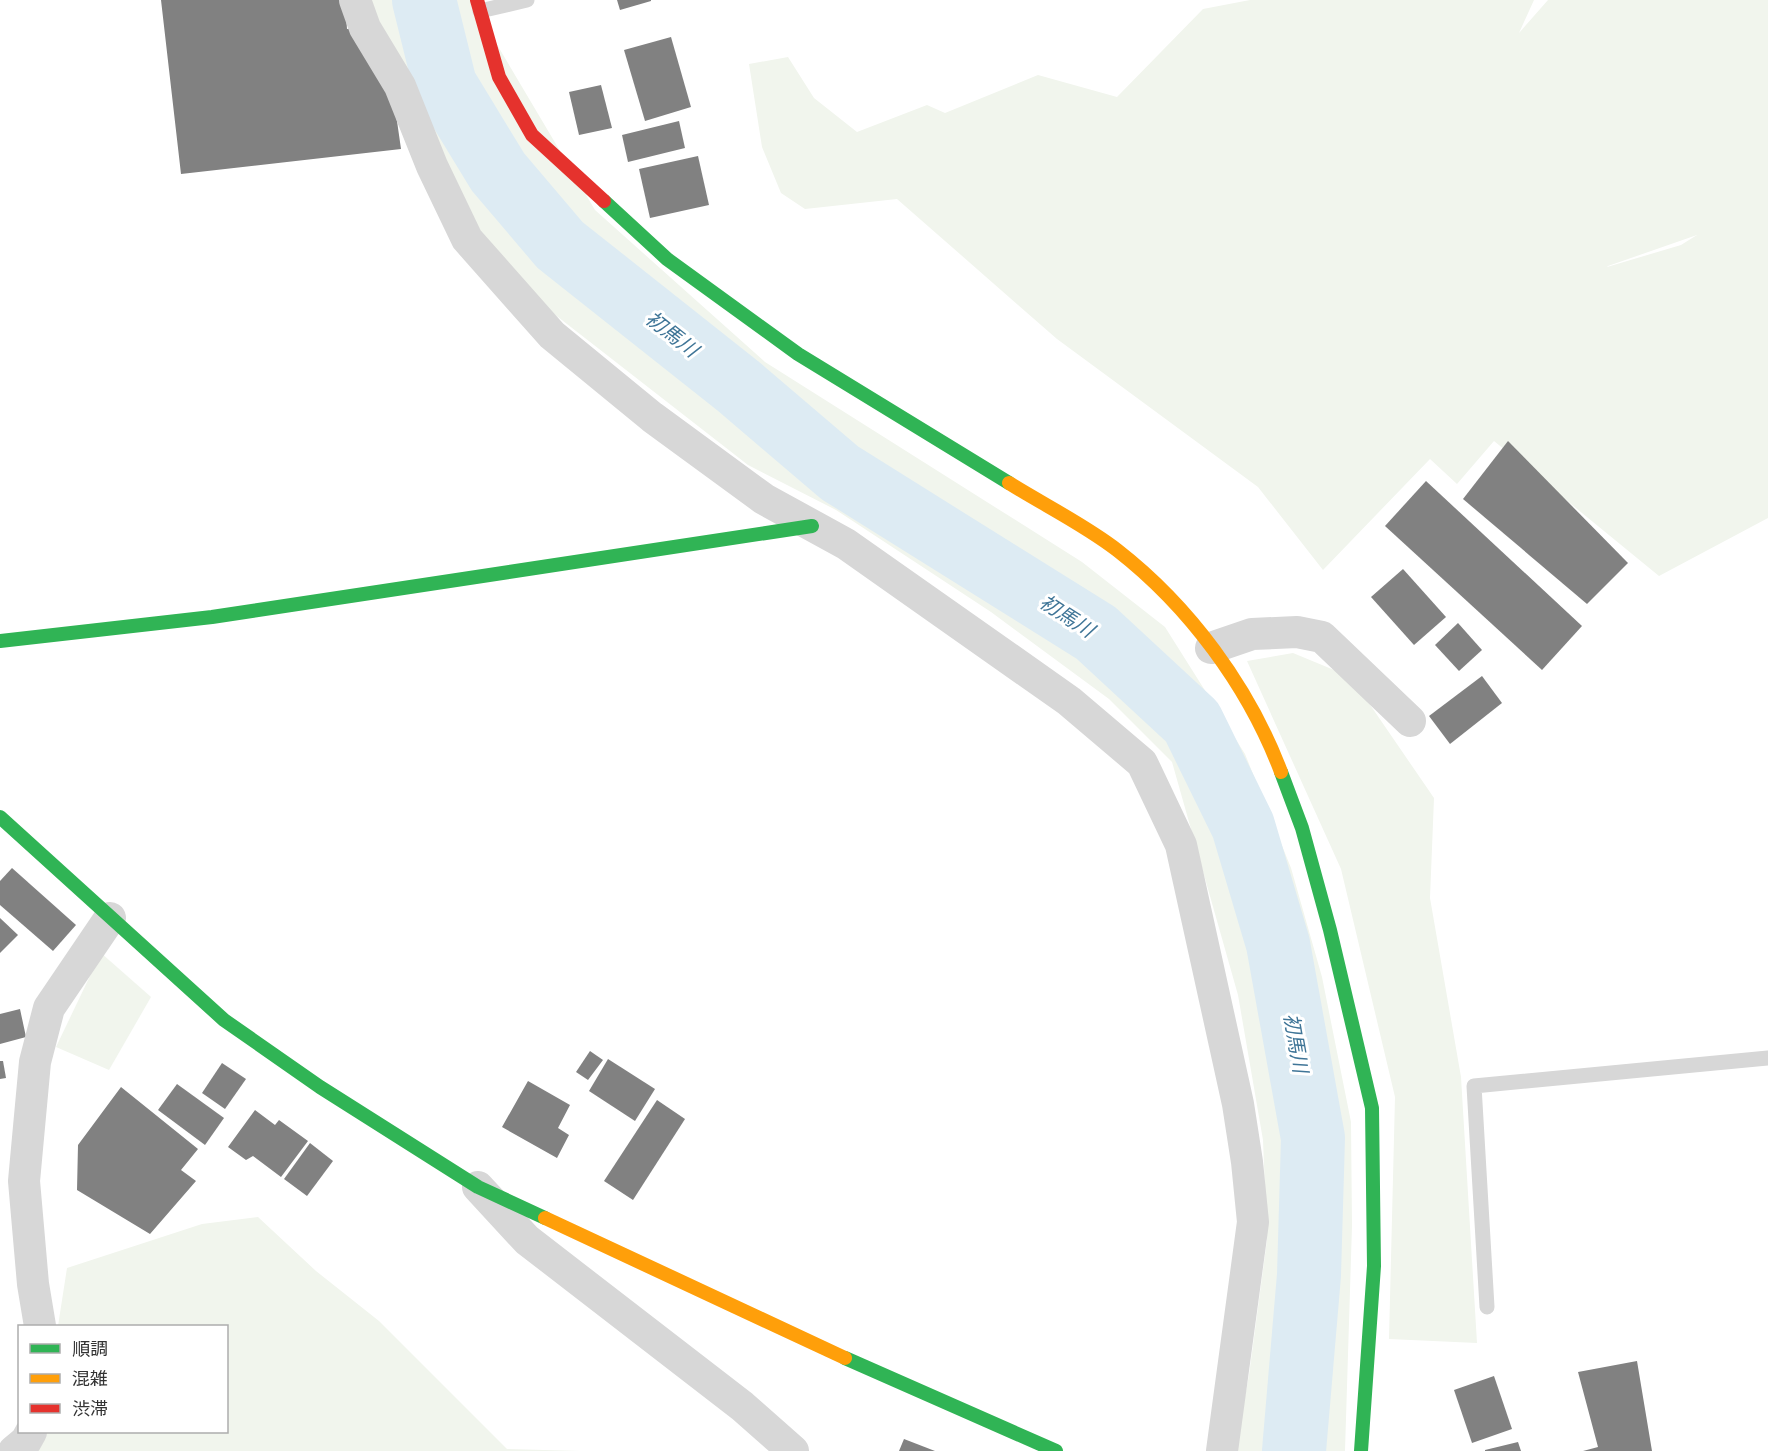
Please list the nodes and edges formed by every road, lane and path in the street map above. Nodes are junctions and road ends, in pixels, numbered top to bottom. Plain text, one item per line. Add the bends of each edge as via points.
1 (355, 0) edge
2 (527, 0) edge
3 (478, 6) edge
4 (812, 526) junction
5 (0, 641) edge
6 (1210, 648) junction
7 (1410, 721) dead end
8 (0, 817) edge
9 (110, 918) junction
10 (1768, 1058) edge
11 (478, 1187) junction
12 (1486, 1307) dead end
13 (40, 1325) edge
14 (30, 1433) edge
15 (14, 1451) edge
16 (793, 1451) edge
17 (1056, 1451) edge
18 (1222, 1451) edge
19 (1362, 1451) edge

1 - 4 street via 365,28 400,86 467,239 506,284 552,335 652,417 764,499
2 - 3 lane
3 - 6 street via 499,77 532,135 667,259 798,354 1117,550 1189,617
4 - 5 street via 212,617
4 - 18 street via 846,544 1069,701 1142,763 1181,845 1238,1104 1253,1222
6 - 7 street via 1252,634 1297,632 1322,637
6 - 19 street via 1235,682 1269,743 1302,828 1372,1108 1374,1266
8 - 9 street
9 - 11 street via 224,1020 320,1087
9 - 13 street via 49,1008 35,1062 24,1181
10 - 12 lane via 1474,1086
11 - 16 street via 527,1240 742,1406
11 - 17 street via 932,1398
14 - 15 street

